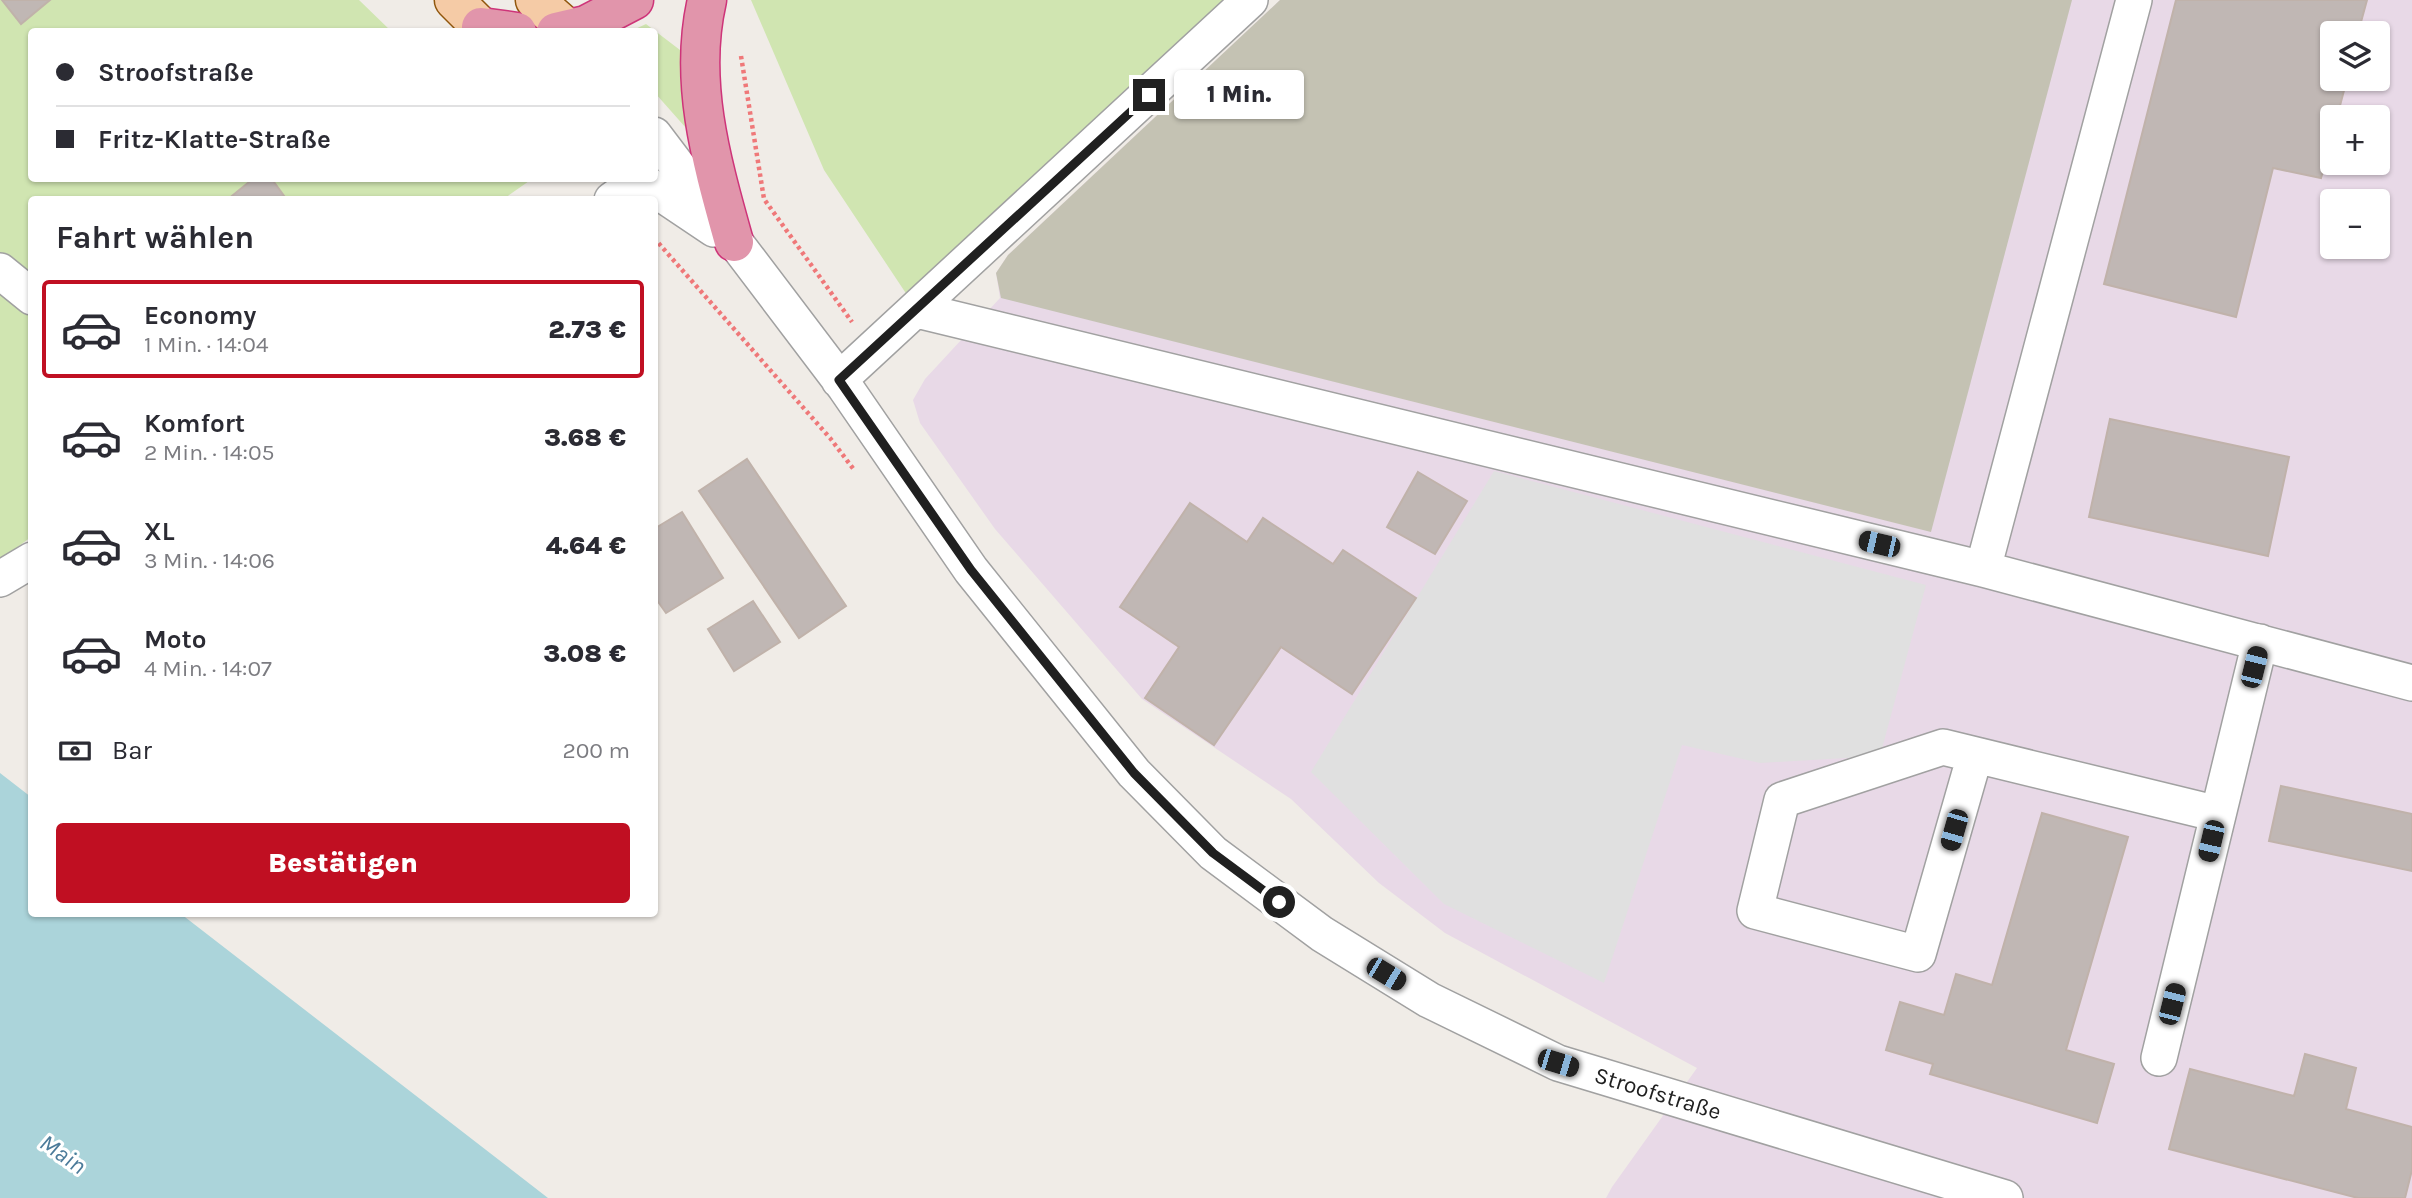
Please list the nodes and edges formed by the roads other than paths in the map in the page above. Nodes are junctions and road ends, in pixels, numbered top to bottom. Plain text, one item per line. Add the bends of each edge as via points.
1 (454, 0) edge
2 (535, 0) edge
3 (634, 0) edge
4 (707, 0) edge
5 (1250, 0) edge
6 (2134, 0) edge
7 (567, 25) edge
8 (492, 28) edge
9 (658, 140) edge
10 (635, 182) edge
11 (644, 182) edge
12 (617, 196) edge
13 (734, 242) junction
14 (0, 271) edge
15 (28, 294) edge
16 (917, 310) junction
17 (839, 380) junction
18 (28, 562) edge
19 (1983, 569) junction
20 (0, 579) edge
21 (2260, 642) junction
22 (2412, 683) edge
23 (1975, 755) junction
24 (2218, 814) junction
25 (2159, 1058) dead end
26 (2005, 1198) edge

1 - 8 main road
2 - 7 main road
3 - 7 highway via 586,25
4 - 13 highway via 700,29 704,124
5 - 16 street
6 - 19 street
9 - 13 street, Stroofstraße
10 - 12 street
11 - 13 street, Stroofstraße
13 - 17 street, Stroofstraße
14 - 15 street
16 - 17 street
16 - 19 street
17 - 26 street, Stroofstraße via 971,570 1134,773 1213,853 1322,934 1429,1000 1558,1063
18 - 20 street
19 - 21 street
21 - 22 street
21 - 24 street
23 - 23 street via 1943,747 1783,800 1755,911 1919,954
23 - 24 street
24 - 25 street

